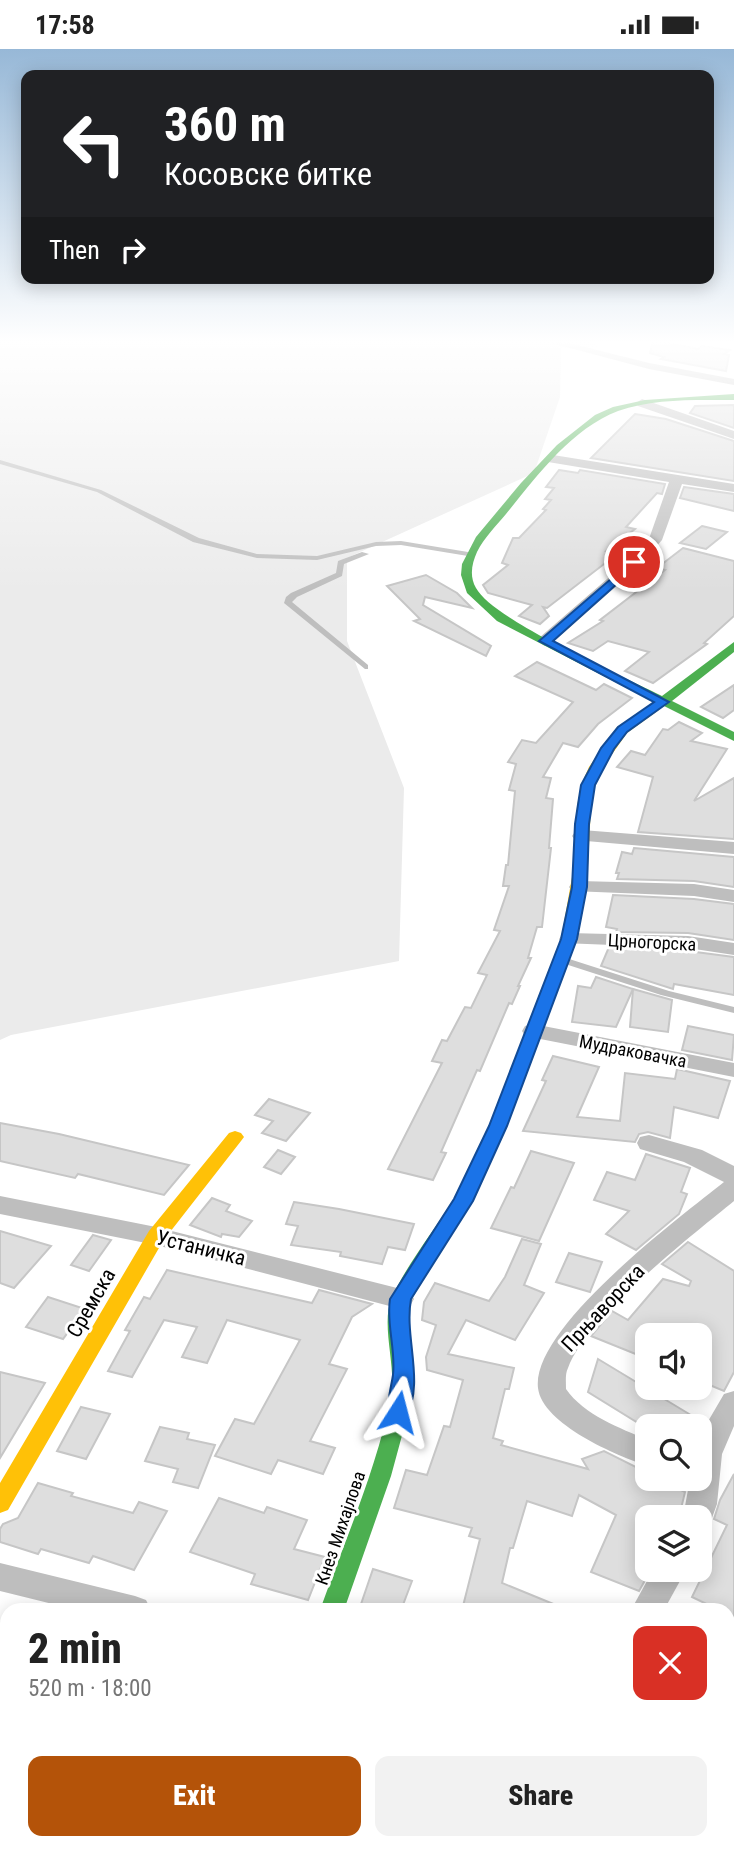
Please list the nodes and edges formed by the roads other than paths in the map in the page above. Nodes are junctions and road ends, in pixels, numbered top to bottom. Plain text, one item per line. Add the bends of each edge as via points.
1 (589, 423) edge
2 (700, 423) edge
3 (734, 435) edge
4 (553, 459) junction
5 (0, 462) edge
6 (677, 478) junction
7 (734, 488) edge
8 (401, 543) junction
9 (468, 554) junction
10 (545, 641) junction
11 (734, 646) edge
12 (365, 667) dead end
13 (663, 702) junction
14 (734, 737) edge
15 (582, 836) junction
16 (734, 848) edge
17 (579, 887) junction
18 (734, 896) edge
19 (569, 939) junction
20 (734, 949) edge
21 (561, 959) junction
22 (734, 1010) edge
23 (533, 1031) junction
24 (734, 1070) edge
25 (235, 1137) dead end
26 (649, 1143) dead end
27 (734, 1177) edge
28 (734, 1187) edge
29 (0, 1205) edge
30 (156, 1236) junction
31 (401, 1299) junction
32 (734, 1402) edge
33 (712, 1442) edge
34 (635, 1448) edge
35 (0, 1503) edge
36 (0, 1577) edge
37 (663, 1582) edge
38 (106, 1603) edge
39 (334, 1603) edge
40 (651, 1603) edge

1 - 4 street
2 - 3 street
4 - 6 street
4 - 9 street
5 - 8 lane via 99,491 196,540 257,557 317,558
6 - 7 street
6 - 10 street via 657,537
8 - 9 lane
8 - 12 lane via 341,563 340,575 289,599 288,603
9 - 10 street via 462,569 466,585 480,603
10 - 13 street
11 - 13 street
13 - 14 street
13 - 15 street via 622,730 602,757 588,785
15 - 16 street
15 - 17 street
17 - 18 street via 694,890
17 - 19 street
19 - 20 street, Црногорска via 688,942
19 - 21 street
21 - 22 lane
21 - 23 street
23 - 24 street, Мудраковачка
23 - 31 street via 498,1126 463,1201
25 - 30 street, Сремска
26 - 27 street via 708,1160
28 - 34 street, Прњаворска via 618,1286 575,1330 548,1379 564,1409
29 - 30 street, Устаничка
30 - 31 street, Устаничка
30 - 35 street, Сремска
31 - 39 street, Кнез Михајлова via 403,1393
32 - 33 street
36 - 38 street
37 - 40 street

